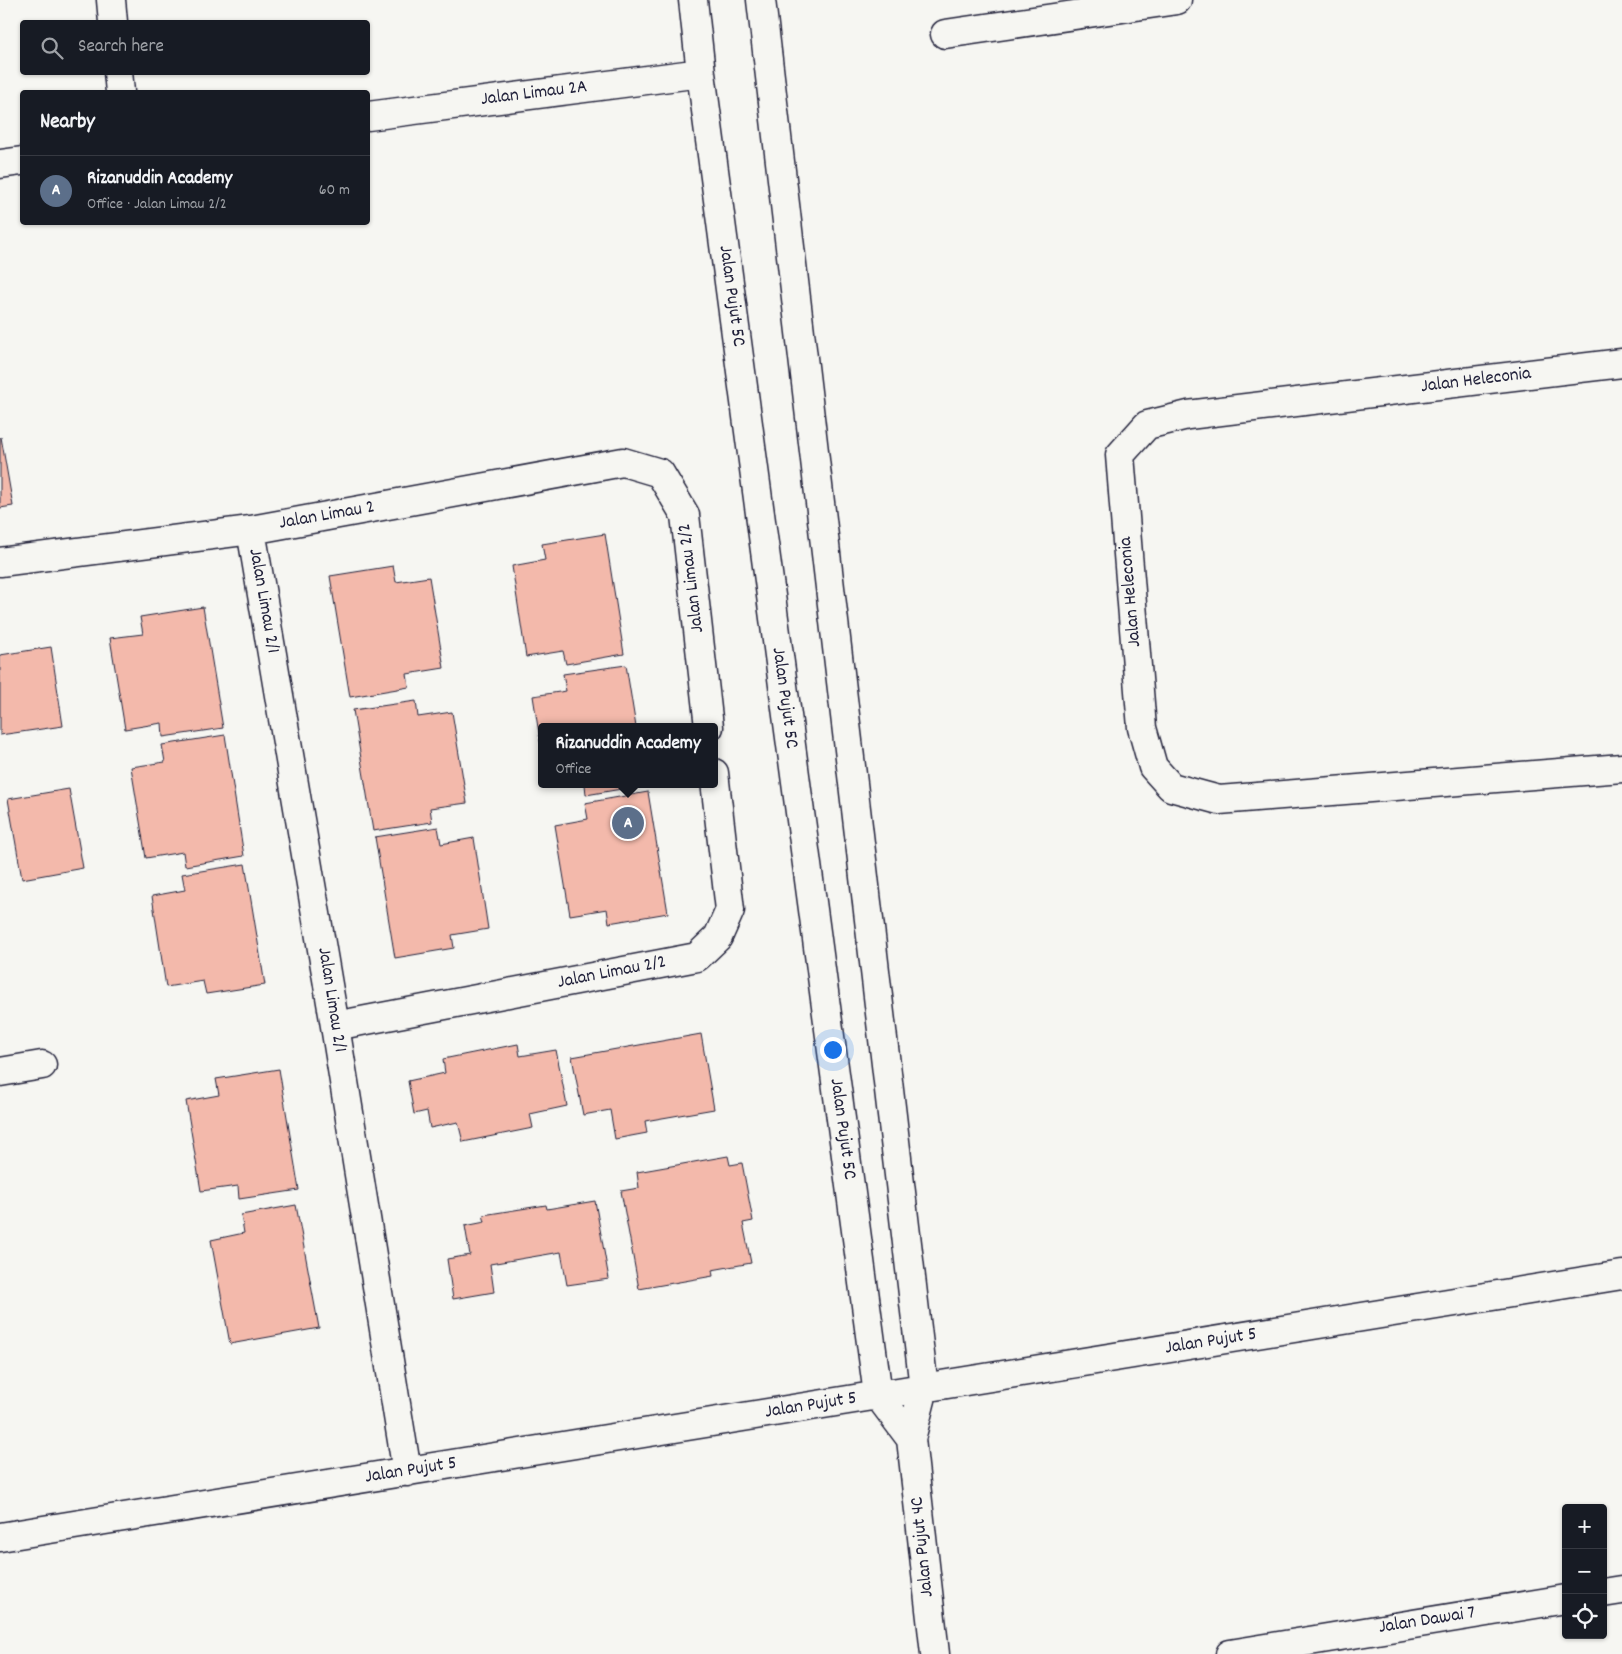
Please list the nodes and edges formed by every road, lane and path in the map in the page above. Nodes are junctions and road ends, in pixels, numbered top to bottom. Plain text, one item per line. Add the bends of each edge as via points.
1 (111, 0) edge
2 (693, 0) edge
3 (761, 0) edge
4 (1177, 0) edge
5 (113, 20) edge
6 (945, 34) dead end
7 (700, 73) junction
8 (118, 75) edge
9 (120, 90) edge
10 (370, 116) edge
11 (20, 161) edge
12 (0, 164) edge
13 (1622, 363) edge
14 (623, 462) joint
15 (251, 530) junction
16 (0, 562) edge
17 (709, 723) edge
18 (1622, 768) edge
19 (716, 788) edge
20 (335, 1026) junction
21 (42, 1066) dead end
22 (0, 1072) edge
23 (1622, 1275) edge
24 (924, 1388) junction
25 (878, 1395) junction
26 (911, 1439) junction
27 (407, 1472) junction
28 (0, 1537) edge
29 (1622, 1590) edge
30 (1607, 1592) edge
31 (1562, 1600) edge
32 (935, 1654) edge
33 (1230, 1654) edge

1 - 5 street
2 - 7 street, Jalan Pujut 5C
3 - 24 street
4 - 6 street
7 - 10 street, Jalan Limau 2A
7 - 25 street, Jalan Pujut 5C
8 - 9 street
11 - 12 street
13 - 18 street, Jalan Heleconia via 1188,415 1147,425 1120,455 1142,728 1153,767 1171,787 1219,800
14 - 15 street, Jalan Limau 2
14 - 17 street, Jalan Limau 2/2 via 660,473 685,515
15 - 16 street, Jalan Limau 2
15 - 20 street, Jalan Limau 2/1
19 - 20 street, Jalan Limau 2/2 via 730,910 718,937 698,957
20 - 27 street, Jalan Limau 2/1
21 - 22 street
23 - 24 street, Jalan Pujut 5
24 - 25 street, Jalan Pujut 5
24 - 26 street
25 - 26 street
25 - 27 street, Jalan Pujut 5
26 - 32 street, Jalan Pujut 4C
27 - 28 street, Jalan Pujut 5
29 - 30 street
31 - 33 street, Jalan Dawai 7

